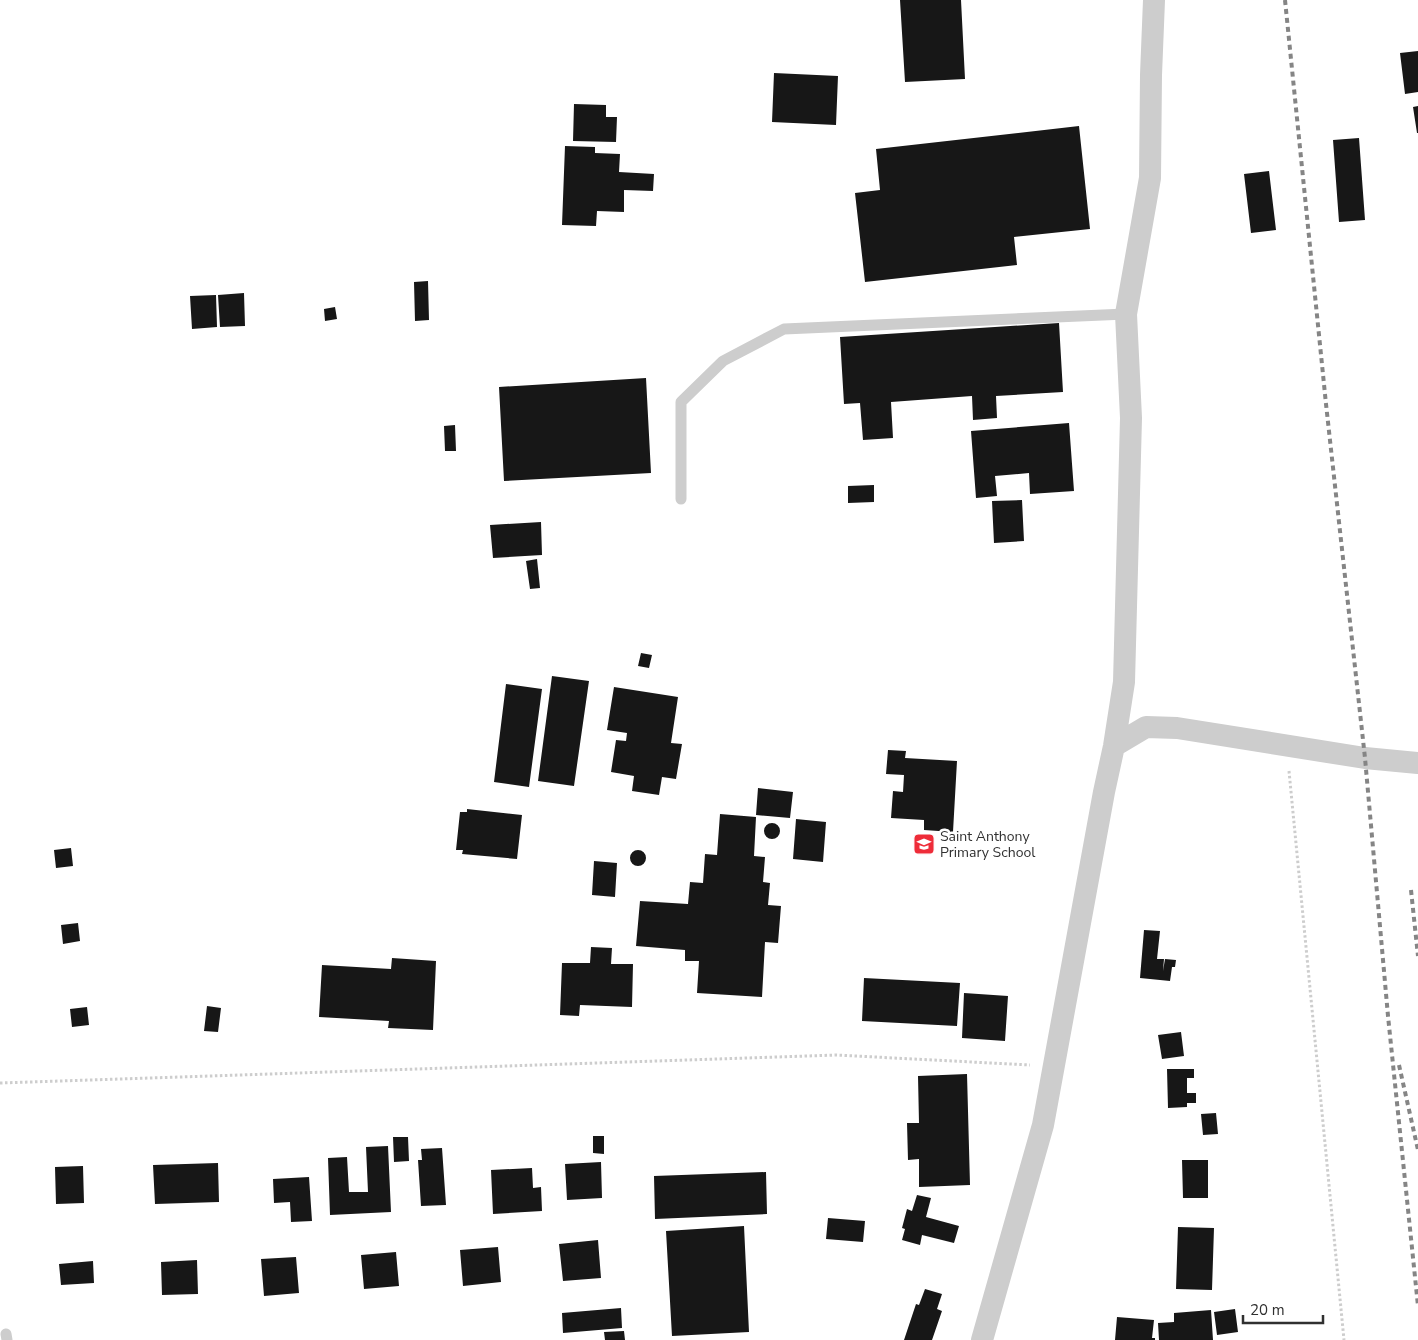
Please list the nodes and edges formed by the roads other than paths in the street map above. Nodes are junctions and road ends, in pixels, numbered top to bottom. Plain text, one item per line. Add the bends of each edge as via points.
1 (1154, 0) edge
2 (1126, 314) junction
3 (681, 499) dead end
4 (1114, 746) junction
5 (1418, 763) edge
6 (982, 1340) edge

1 - 2 street via 1150,178
2 - 3 lane via 784,329 723,361 681,402
2 - 4 street via 1130,467 1124,682
4 - 5 street via 1146,727 1178,728 1365,758
4 - 6 street via 1043,1125

